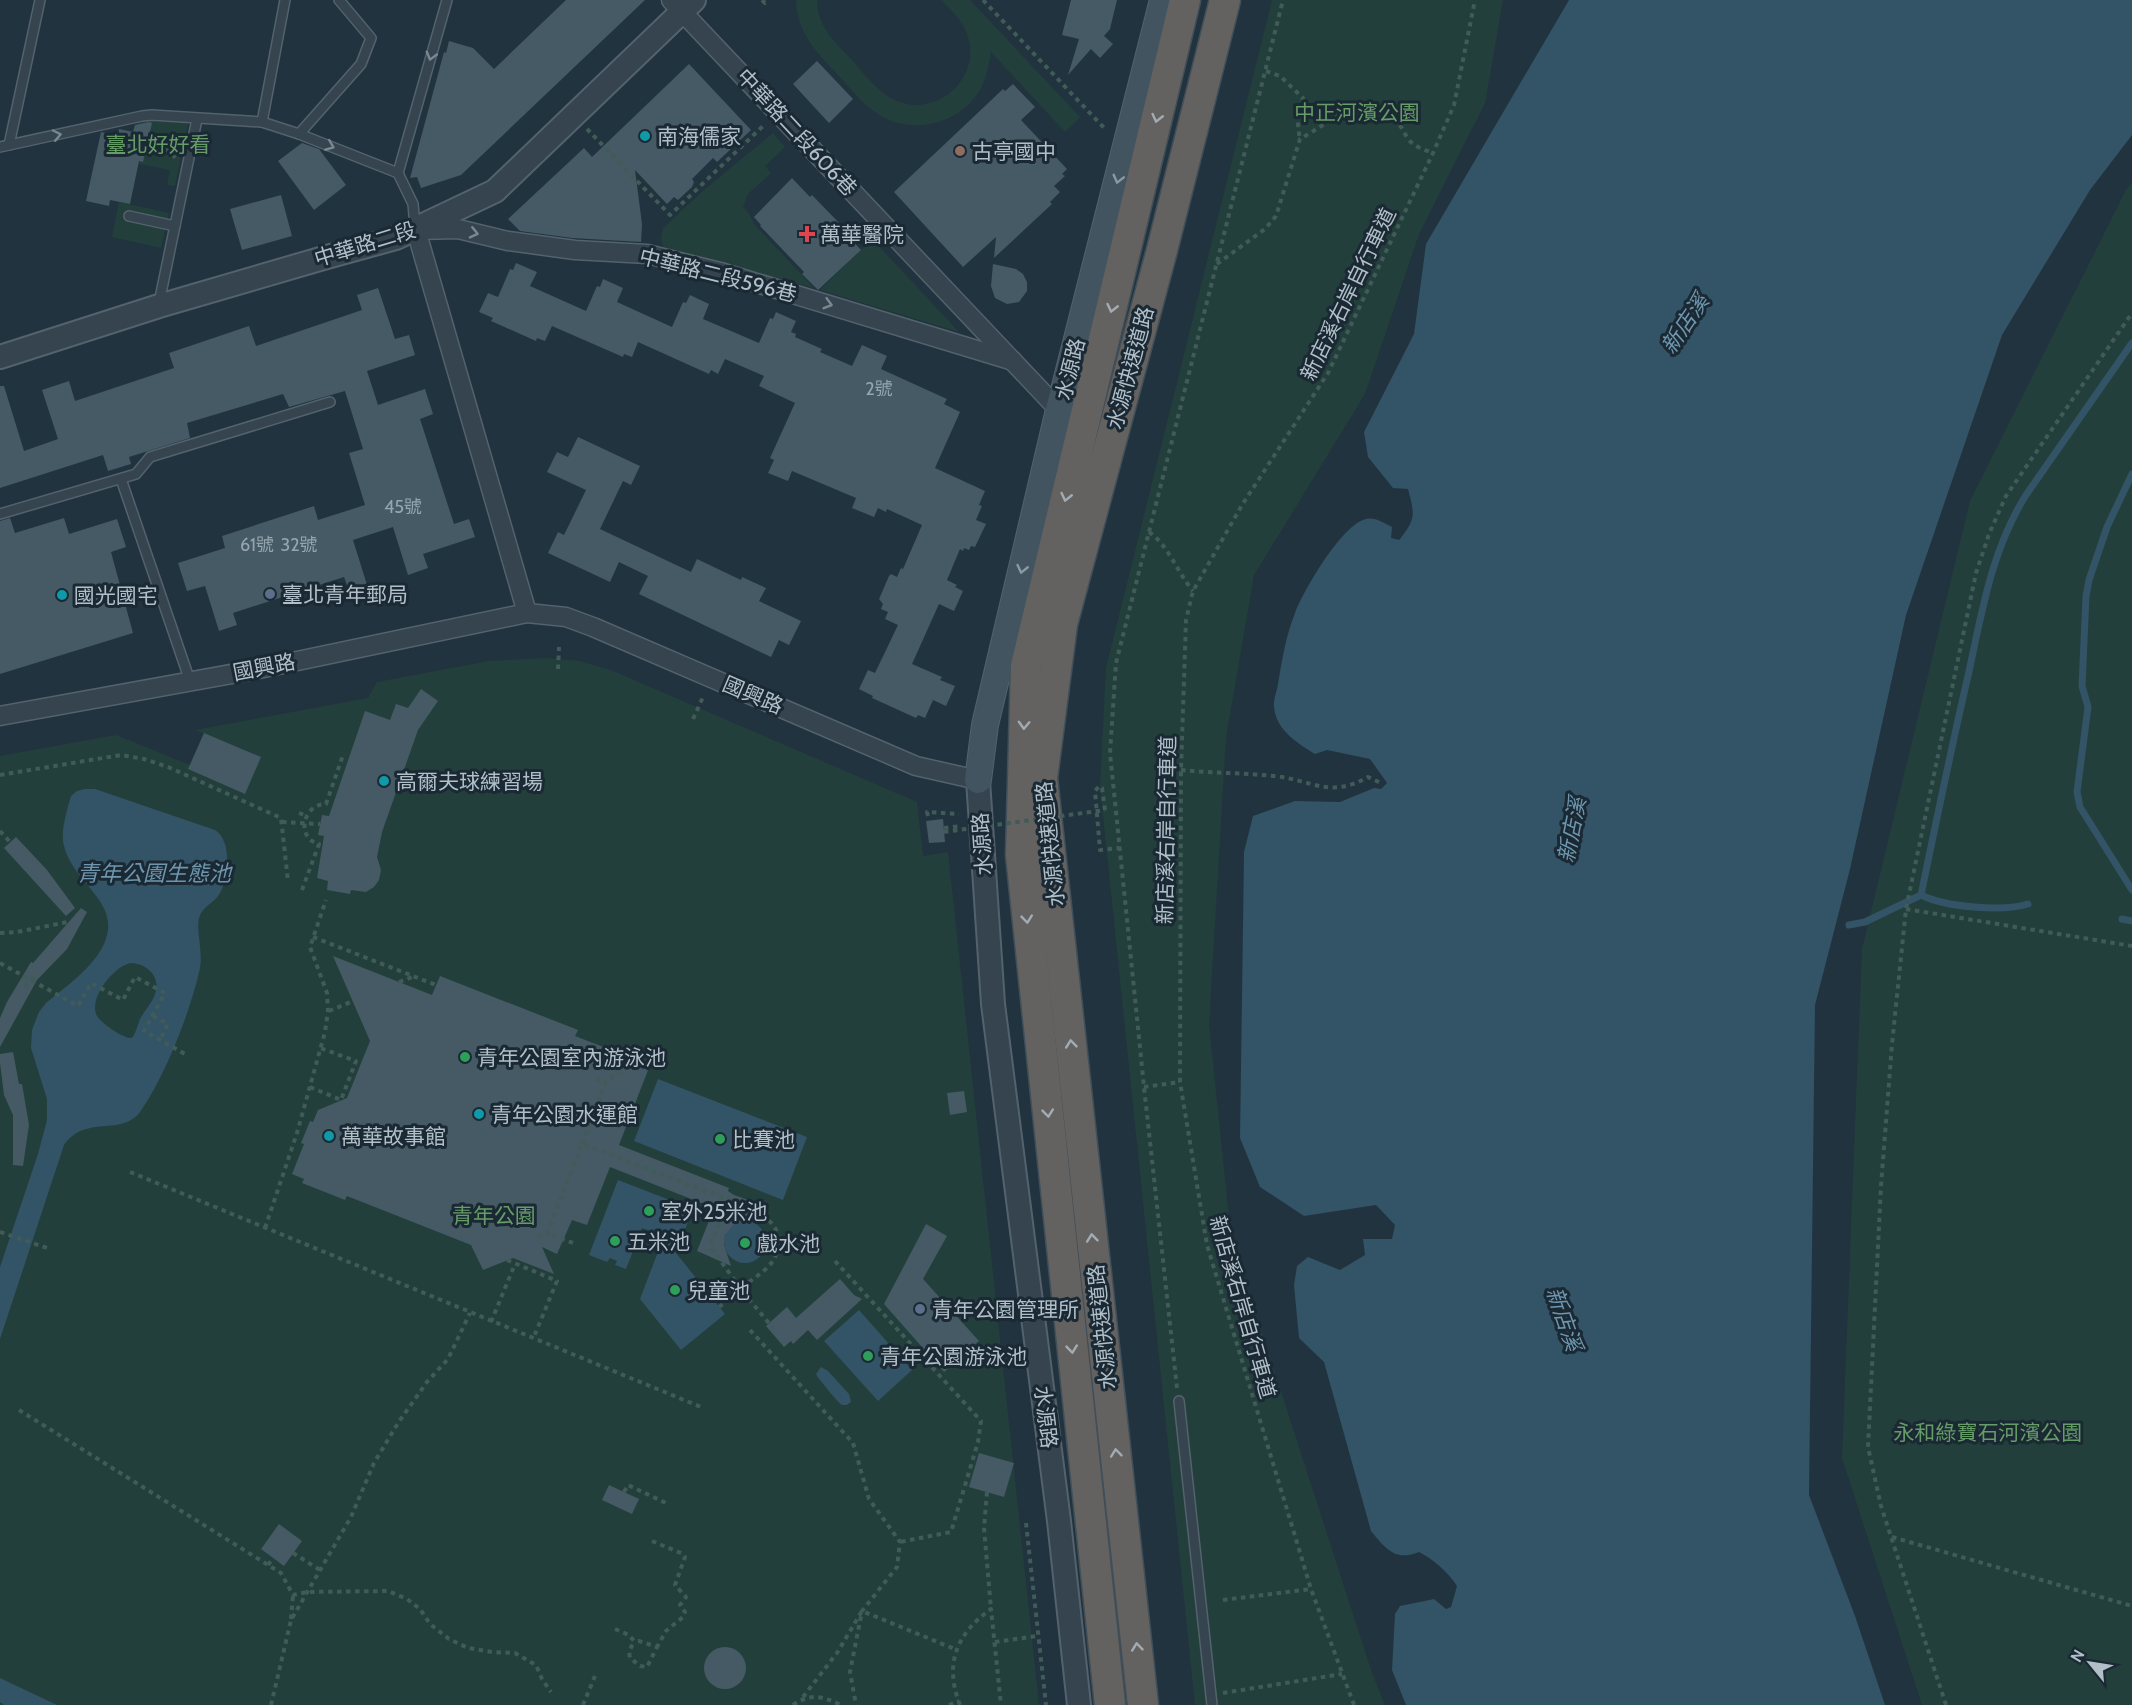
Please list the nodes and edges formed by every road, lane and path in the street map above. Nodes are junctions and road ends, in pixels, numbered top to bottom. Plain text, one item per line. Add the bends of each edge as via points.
1 (40, 0) edge
2 (285, 0) edge
3 (339, 0) edge
4 (447, 0) edge
5 (762, 0) edge
6 (768, 0) edge
7 (983, 0) edge
8 (1163, 0) edge
9 (1185, 0) edge
10 (1203, 0) edge
11 (1225, 0) edge
12 (1283, 0) edge
13 (1475, 0) edge
14 (683, 4) edge
15 (1265, 71) junction
16 (778, 112) junction
17 (574, 116) junction
18 (197, 119) junction
19 (262, 122) junction
20 (299, 134) junction
21 (165, 139) joint
22 (1300, 139) junction
23 (4, 146) edge
24 (1125, 150) junction
25 (1434, 153) junction
26 (398, 173) junction
27 (129, 216) dead end
28 (175, 226) junction
29 (416, 230) junction
30 (1162, 250) junction
31 (1217, 264) junction
32 (159, 306) junction
33 (2132, 313) edge
34 (0, 357) edge
35 (1013, 361) junction
36 (330, 402) dead end
37 (1059, 410) junction
38 (121, 479) junction
39 (0, 514) edge
40 (1149, 532) junction
41 (1193, 591) junction
42 (527, 613) junction
43 (559, 647) dead end
44 (558, 669) dead end
45 (190, 681) junction
46 (702, 697) dead end
47 (0, 716) edge
48 (693, 719) dead end
49 (343, 755) dead end
50 (1181, 770) junction
51 (0, 775) edge
52 (978, 780) junction
53 (1383, 784) dead end
54 (1093, 812) junction
55 (299, 813) dead end
56 (960, 814) dead end
57 (307, 816) junction
58 (928, 816) dead end
59 (1096, 818) junction
60 (282, 822) junction
61 (304, 823) junction
62 (320, 824) dead end
63 (965, 825) dead end
64 (0, 831) edge
65 (10, 842) dead end
66 (1119, 849) junction
67 (288, 881) dead end
68 (302, 890) dead end
69 (327, 900) dead end
70 (1906, 909) junction
71 (68, 922) dead end
72 (0, 933) edge
73 (313, 937) junction
74 (2132, 946) edge
75 (0, 963) edge
76 (37, 973) dead end
77 (413, 976) junction
78 (31, 980) junction
79 (399, 982) dead end
80 (436, 985) dead end
81 (25, 987) dead end
82 (353, 1001) dead end
83 (328, 1011) junction
84 (152, 1016) junction
85 (160, 1040) junction
86 (320, 1048) junction
87 (186, 1054) dead end
88 (630, 1063) dead end
89 (596, 1079) dead end
90 (606, 1082) junction
91 (1180, 1082) junction
92 (310, 1087) junction
93 (1144, 1087) junction
94 (582, 1144) junction
95 (129, 1172) dead end
96 (729, 1200) junction
97 (265, 1228) junction
98 (0, 1232) edge
99 (547, 1233) junction
100 (538, 1237) dead end
101 (573, 1243) dead end
102 (50, 1249) dead end
103 (507, 1260) dead end
104 (835, 1261) dead end
105 (515, 1264) junction
106 (743, 1287) dead end
107 (734, 1295) dead end
108 (719, 1307) dead end
109 (470, 1313) junction
110 (491, 1322) junction
111 (773, 1328) dead end
112 (750, 1330) dead end
113 (533, 1339) junction
114 (1179, 1401) joint
115 (701, 1407) dead end
116 (19, 1410) dead end
117 (624, 1492) dead end
118 (987, 1492) dead end
119 (668, 1504) dead end
120 (1026, 1523) dead end
121 (1892, 1537) junction
122 (652, 1541) dead end
123 (900, 1542) junction
124 (293, 1553) dead end
125 (273, 1558) dead end
126 (268, 1565) junction
127 (320, 1570) junction
128 (1311, 1589) junction
129 (307, 1592) junction
130 (293, 1595) junction
131 (1223, 1600) dead end
132 (2132, 1606) edge
133 (991, 1609) junction
134 (862, 1611) junction
135 (291, 1620) junction
136 (615, 1629) dead end
137 (1036, 1636) junction
138 (634, 1641) junction
139 (995, 1642) junction
140 (657, 1647) junction
141 (957, 1650) junction
142 (1342, 1674) junction
143 (595, 1676) dead end
144 (551, 1692) dead end
145 (1211, 1695) junction
146 (803, 1697) junction
147 (959, 1703) edge
148 (272, 1705) edge
149 (583, 1705) edge
150 (793, 1705) edge
151 (841, 1705) edge
152 (856, 1705) edge
153 (949, 1705) edge
154 (1001, 1705) edge
155 (1046, 1705) edge
156 (1079, 1705) edge
157 (1110, 1705) edge
158 (1143, 1705) edge
159 (1212, 1705) edge
160 (1354, 1705) edge
161 (1946, 1705) edge

1 - 23 lane
2 - 19 lane
3 - 20 lane via 371,38 361,64
4 -> 26 lane
5 - 6 path
7 - 24 path
8 - 24 main road, 水源路
9 -> 157 highway, 水源快速道路 via 1026,666 1020,855
10 - 30 highway via 1173,140
11 - 30 highway, 水源快速道路
12 - 15 path
13 - 25 path, 新店溪右岸自行車道 via 1454,105
14 - 16 street, 中華路二段606巷
14 - 17 street, 中華路二段
15 - 22 path via 1280,76 1303,98 1297,123
15 - 31 path
16 - 17 path via 670,216
16 - 35 street, 中華路二段606巷
17 - 29 street, 中華路二段 via 495,191
18 - 19 lane
23 -> 18 lane via 142,116
18 - 28 lane
19 - 20 lane
20 -> 26 lane
21 - 21 path via 152,138 151,148 163,151
22 - 25 path via 1361,107 1382,111 1399,123 1416,146
22 - 31 path via 1276,216 1265,229
24 -> 37 main road, 水源路
25 - 41 path, 新店溪右岸自行車道 via 1328,374 1242,505
26 - 29 lane via 413,204
27 - 28 lane
28 - 32 lane
29 - 32 street, 中華路二段
29 -> 35 street, 中華路二段596巷 via 458,229 553,247 647,254 724,273
29 - 42 street
158 -> 30 highway, 水源快速道路 via 1042,778 1062,624
31 - 40 path
32 - 34 street, 中華路二段
33 - 70 path via 2007,495 1989,534 1976,573
35 - 37 street, 中華路二段606巷
36 - 38 lane via 150,457 136,474
37 -> 52 main road, 水源路 via 985,725
38 - 39 lane
38 - 45 lane
40 - 41 path via 1160,540
40 - 66 path via 1116,663 1110,753
41 - 50 path, 新店溪右岸自行車道 via 1186,620
42 - 45 street, 國興路
42 - 52 street, 國興路 via 566,617 916,766
43 - 44 path
45 - 47 street, 國興路
46 - 48 path
49 - 57 path via 326,804 315,806
50 - 53 path via 1276,776 1327,788 1353,786 1368,777
50 - 91 path, 新店溪右岸自行車道
51 - 60 path via 120,755 168,767 281,818
52 - 156 street, 水源路 via 993,1005
54 - 59 path, bridge
54 - 59 path, bridge via 1105,810 1104,791 1099,786 1095,791 1097,806
54 - 63 path, bridge via 944,830
55 - 57 path
56 - 58 path via 927,812
57 - 61 path
59 - 66 path via 1100,850
60 - 61 path
60 - 67 path
61 - 62 path
61 - 68 path via 307,837 319,844
64 - 65 path
66 - 93 path
69 - 73 path
70 - 74 path
70 - 121 path via 1882,1174 1868,1447
71 - 72 path
73 - 77 path
73 - 83 path via 310,947 327,993
75 - 78 path
76 - 78 path
77 - 79 path
77 - 80 path
78 - 81 path
78 - 84 path via 78,1006 91,983 123,1000 135,977 165,993
82 - 83 path
83 - 86 path
84 - 85 path via 144,1031
84 - 85 path via 168,1024
85 - 87 path
86 - 92 path
86 - 92 path via 356,1061 341,1100
88 - 90 path via 635,1049 628,1047 619,1071
89 - 90 path
90 - 94 path
91 - 93 path
91 - 128 path, 新店溪右岸自行車道 via 1207,1245
92 - 97 path
93 - 114 path
94 - 96 path
94 - 99 path
95 - 97 path
96 - 106 path via 768,1219 779,1240 772,1263
96 - 111 path via 710,1246
97 - 109 path
98 - 102 path
99 - 100 path
99 - 101 path
103 - 105 path
104 - 123 path via 981,1421 951,1532
105 - 110 path
105 - 113 path via 556,1281
107 - 108 path
109 - 110 path
109 - 127 path via 448,1359 427,1382 374,1463 351,1517
110 - 113 path
112 - 123 path via 853,1443 870,1499
113 - 115 path
114 - 145 lane
116 - 126 path
117 - 119 path via 628,1485
118 - 133 path via 984,1528
120 - 137 path
121 - 132 path
121 - 161 path
122 - 140 path via 685,1557 675,1585 686,1597 680,1605 685,1612
123 - 134 path via 897,1567
124 - 127 path
125 - 126 path
126 - 130 path via 281,1573
127 - 129 path
128 - 131 path
128 - 142 path, 新店溪右岸自行車道
129 - 130 path
129 - 135 path
129 - 144 path via 388,1591 420,1609 430,1624 449,1639 468,1648 515,1653 537,1665
130 - 135 path
133 - 139 path
133 - 141 path via 976,1620
134 - 141 path
134 - 146 path via 837,1653
134 - 152 path via 850,1672
135 - 148 path
136 - 138 path
137 - 139 path
137 - 155 path
138 - 140 path
138 - 140 path via 630,1658 646,1667
139 - 154 path
141 - 147 path via 952,1671
142 - 145 path
142 - 160 path, 新店溪右岸自行車道
143 - 149 path
145 - 159 lane
146 - 150 path
146 - 151 path via 818,1696
147 - 153 path

